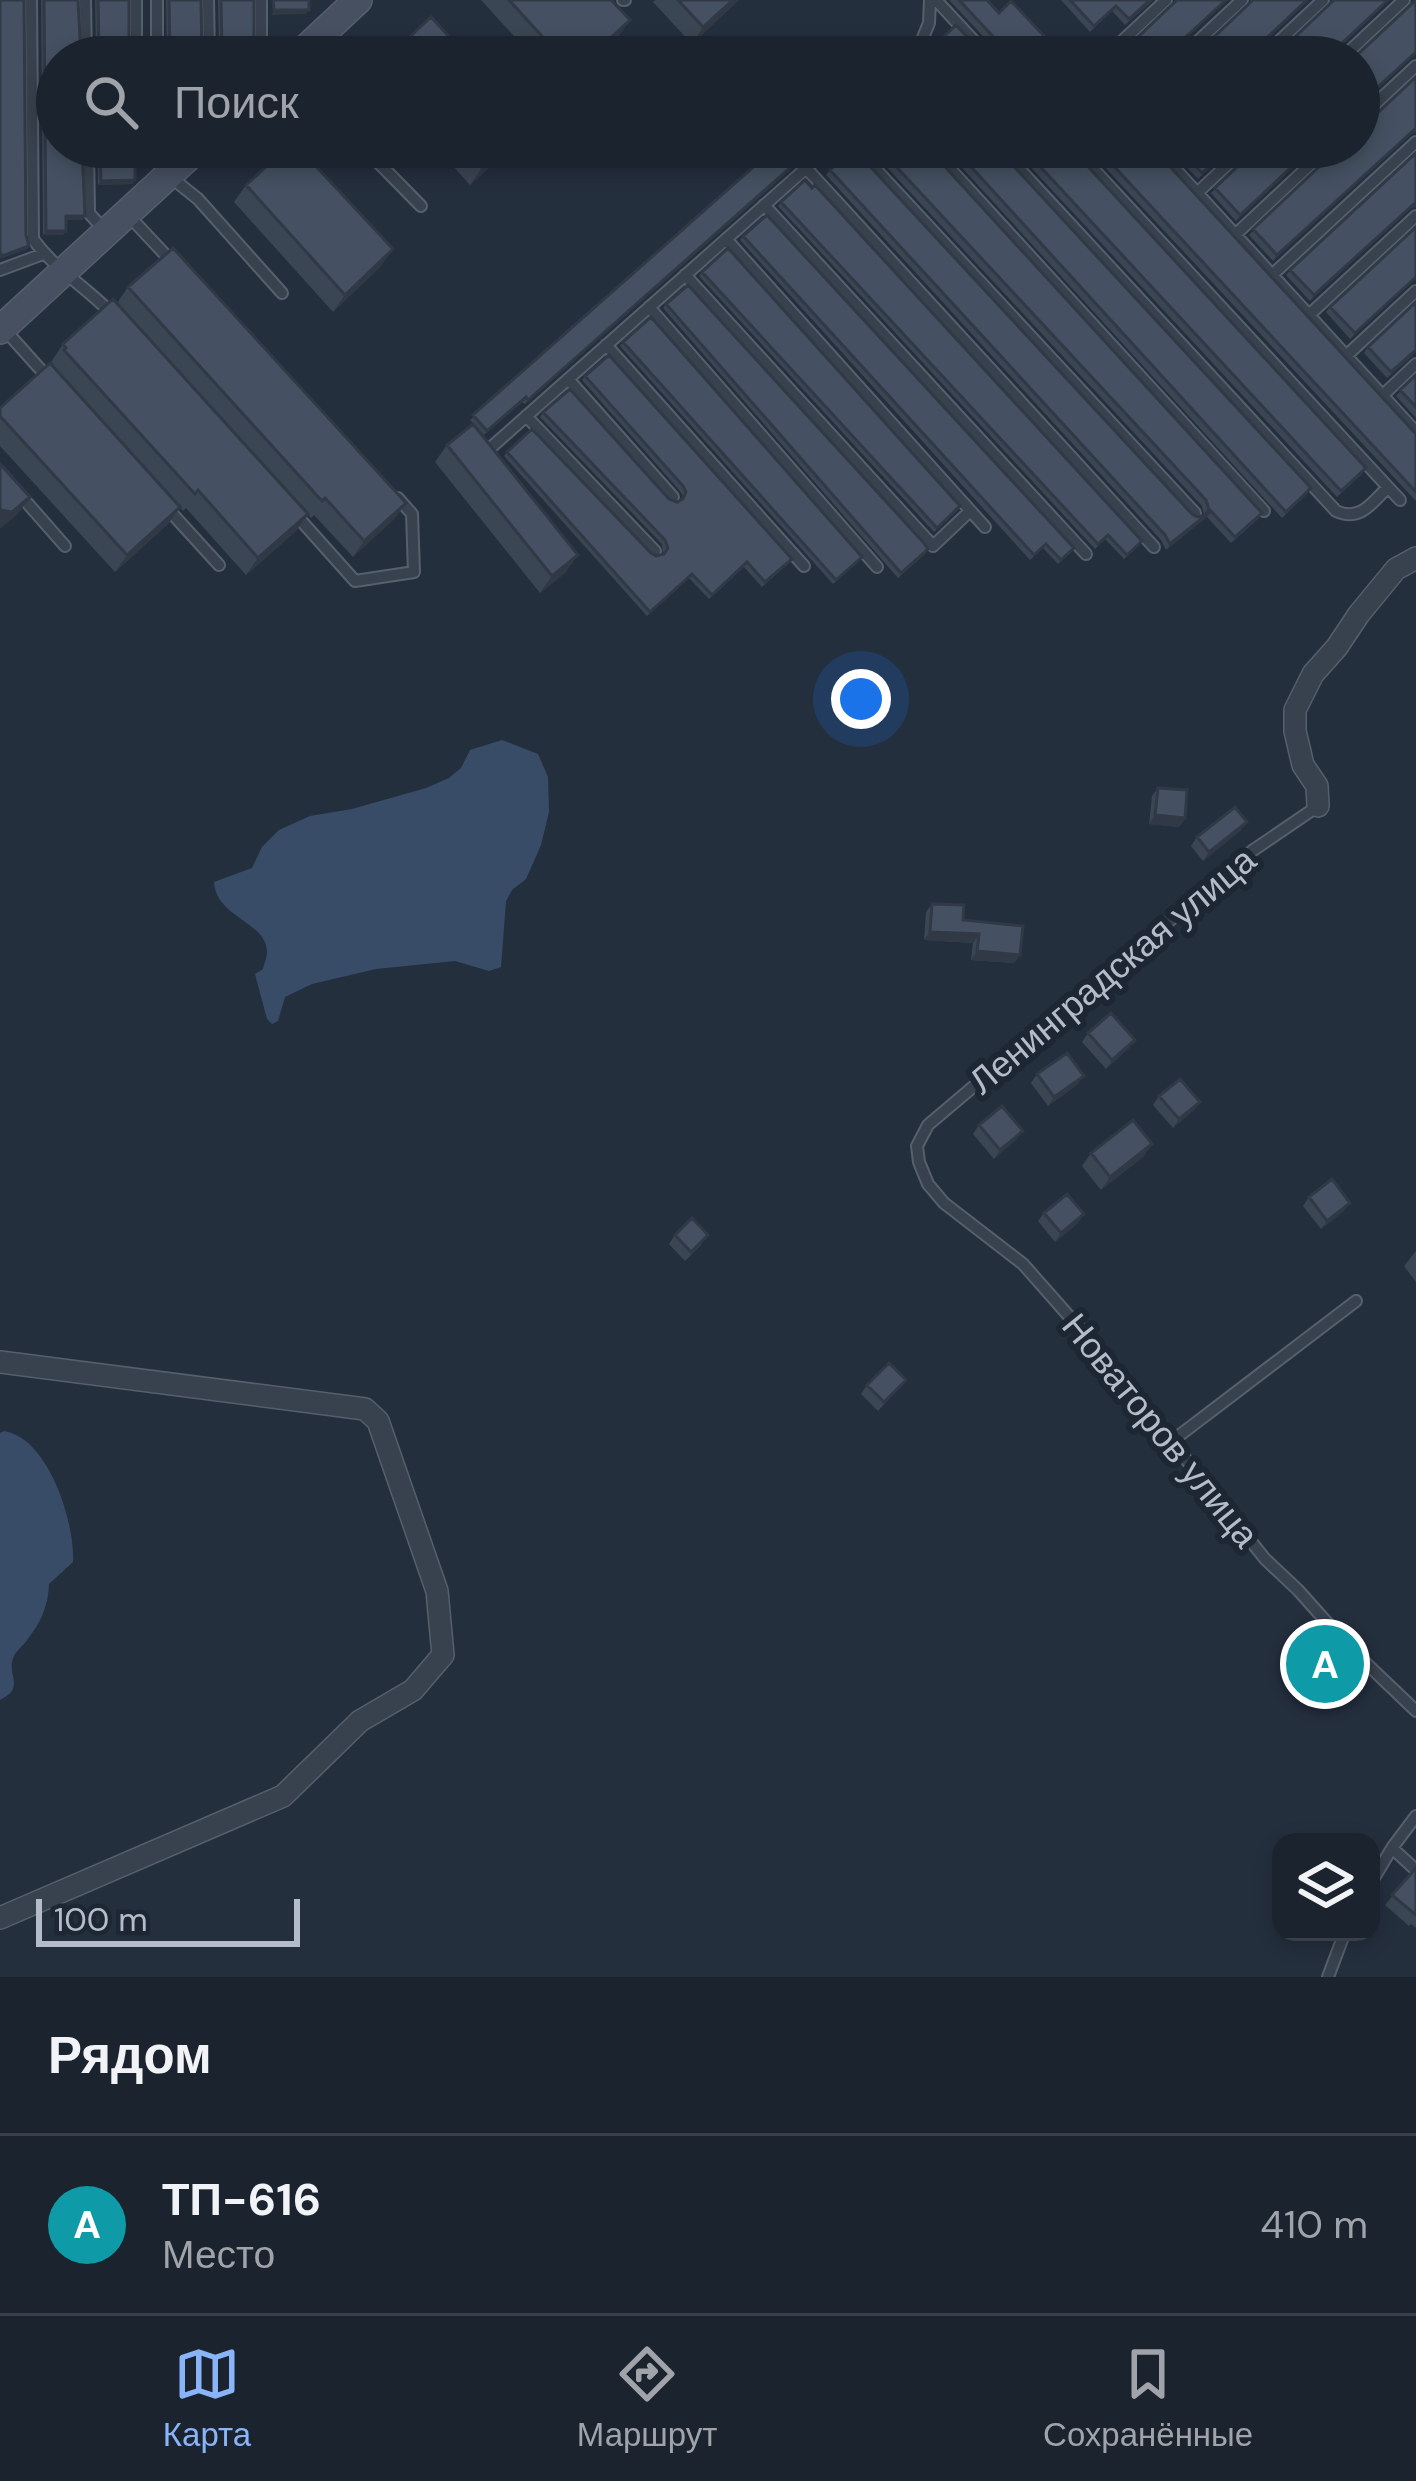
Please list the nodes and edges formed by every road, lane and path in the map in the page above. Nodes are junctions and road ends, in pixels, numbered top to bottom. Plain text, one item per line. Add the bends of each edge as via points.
1 (32, 0) edge
2 (85, 0) edge
3 (136, 0) edge
4 (157, 0) edge
5 (208, 0) edge
6 (261, 0) edge
7 (358, 0) edge
8 (933, 0) edge
9 (1166, 0) edge
10 (1242, 0) edge
11 (1323, 0) edge
12 (1404, 0) edge
13 (86, 36) edge
14 (136, 36) edge
15 (157, 36) edge
16 (209, 36) edge
17 (261, 36) edge
18 (319, 36) edge
19 (923, 36) edge
20 (968, 36) edge
21 (1128, 36) edge
22 (1203, 36) edge
23 (1284, 36) edge
24 (1365, 36) edge
25 (1416, 66) edge
26 (1380, 99) edge
27 (1416, 142) edge
28 (88, 168) edge
29 (163, 168) edge
30 (176, 168) edge
31 (384, 168) edge
32 (806, 168) joint
33 (875, 168) edge
34 (949, 168) edge
35 (1018, 168) edge
36 (1092, 168) edge
37 (1177, 168) edge
38 (1224, 168) edge
39 (1307, 168) edge
40 (169, 175) junction
41 (1197, 193) junction
42 (764, 205) junction
43 (421, 206) dead end
44 (1416, 216) edge
45 (117, 223) junction
46 (1235, 235) junction
47 (726, 239) junction
48 (53, 263) junction
49 (0, 270) edge
50 (686, 275) junction
51 (1273, 275) junction
52 (190, 281) edge
53 (1416, 291) edge
54 (282, 293) dead end
55 (649, 307) junction
56 (1309, 315) junction
57 (4, 321) edge
58 (125, 328) edge
59 (606, 345) junction
60 (1346, 356) junction
61 (1416, 364) edge
62 (568, 379) junction
63 (64, 396) edge
64 (1382, 396) junction
65 (526, 416) junction
66 (1416, 432) edge
67 (500, 466) edge
68 (0, 472) edge
69 (383, 482) edge
70 (1388, 487) junction
71 (157, 497) edge
72 (673, 497) edge
73 (1400, 500) dead end
74 (970, 511) junction
75 (1264, 511) edge
76 (1195, 512) edge
77 (294, 513) edge
78 (985, 527) dead end
79 (64, 546) dead end
80 (1154, 547) dead end
81 (655, 551) edge
82 (1086, 554) dead end
83 (1416, 558) edge
84 (219, 565) dead end
85 (804, 566) dead end
86 (878, 567) dead end
87 (1318, 806) joint
88 (917, 1146) joint
89 (1356, 1301) dead end
90 (0, 1362) edge
91 (1172, 1442) junction
92 (1416, 1711) edge
93 (1416, 1816) edge
94 (1392, 1848) junction
95 (1380, 1868) edge
96 (1416, 1870) edge
97 (0, 1918) edge
98 (1342, 1941) edge
99 (1328, 1977) edge

1 - 48 lane via 33,239
2 - 13 lane
3 - 14 lane
4 - 15 lane
5 - 16 lane
6 - 17 lane
7 - 18 street
8 - 19 lane
8 - 20 lane
9 - 21 lane
10 - 22 lane
11 - 23 lane
12 - 24 lane
25 - 26 lane
27 - 51 lane
28 - 45 lane via 89,213
29 - 40 lane
30 - 40 street
31 - 43 lane
32 - 42 lane
32 - 80 lane
33 - 76 lane
34 - 75 lane
35 - 70 lane via 1336,511 1361,513
36 - 70 lane
37 - 41 lane
38 - 41 lane
39 - 46 lane
40 - 45 street
40 - 54 lane
41 - 46 lane
42 - 47 lane
42 - 82 lane
44 - 56 lane
45 - 48 street
45 - 52 lane
46 - 51 lane
47 - 50 lane
47 - 74 lane
48 - 49 lane
48 - 57 street
48 - 58 lane
50 - 55 lane
50 - 74 lane via 933,546
51 - 56 lane
53 - 60 lane
55 - 59 lane
55 - 86 lane
56 - 60 lane
57 - 63 lane
59 - 62 lane
59 - 85 lane
60 - 64 lane
61 - 64 lane
62 - 65 lane
62 - 72 lane
64 - 66 lane
65 - 67 lane via 487,451
65 - 81 lane
68 - 79 lane
69 - 77 lane via 412,514 414,572 355,580
70 - 73 lane
71 - 84 lane
74 - 78 lane
83 - 87 street via 1396,569 1359,614 1295,710
87 - 88 lane, Ленинградская улица via 1252,851 928,1125
88 - 91 lane, Новаторов улица via 928,1184 1023,1264
89 - 91 lane
90 - 97 street via 365,1408 378,1420 437,1591 443,1655 413,1690 360,1721 283,1796
91 - 92 lane, Новаторов улица via 1265,1559
93 - 94 lane
94 - 95 lane
94 - 96 lane
98 - 99 lane

